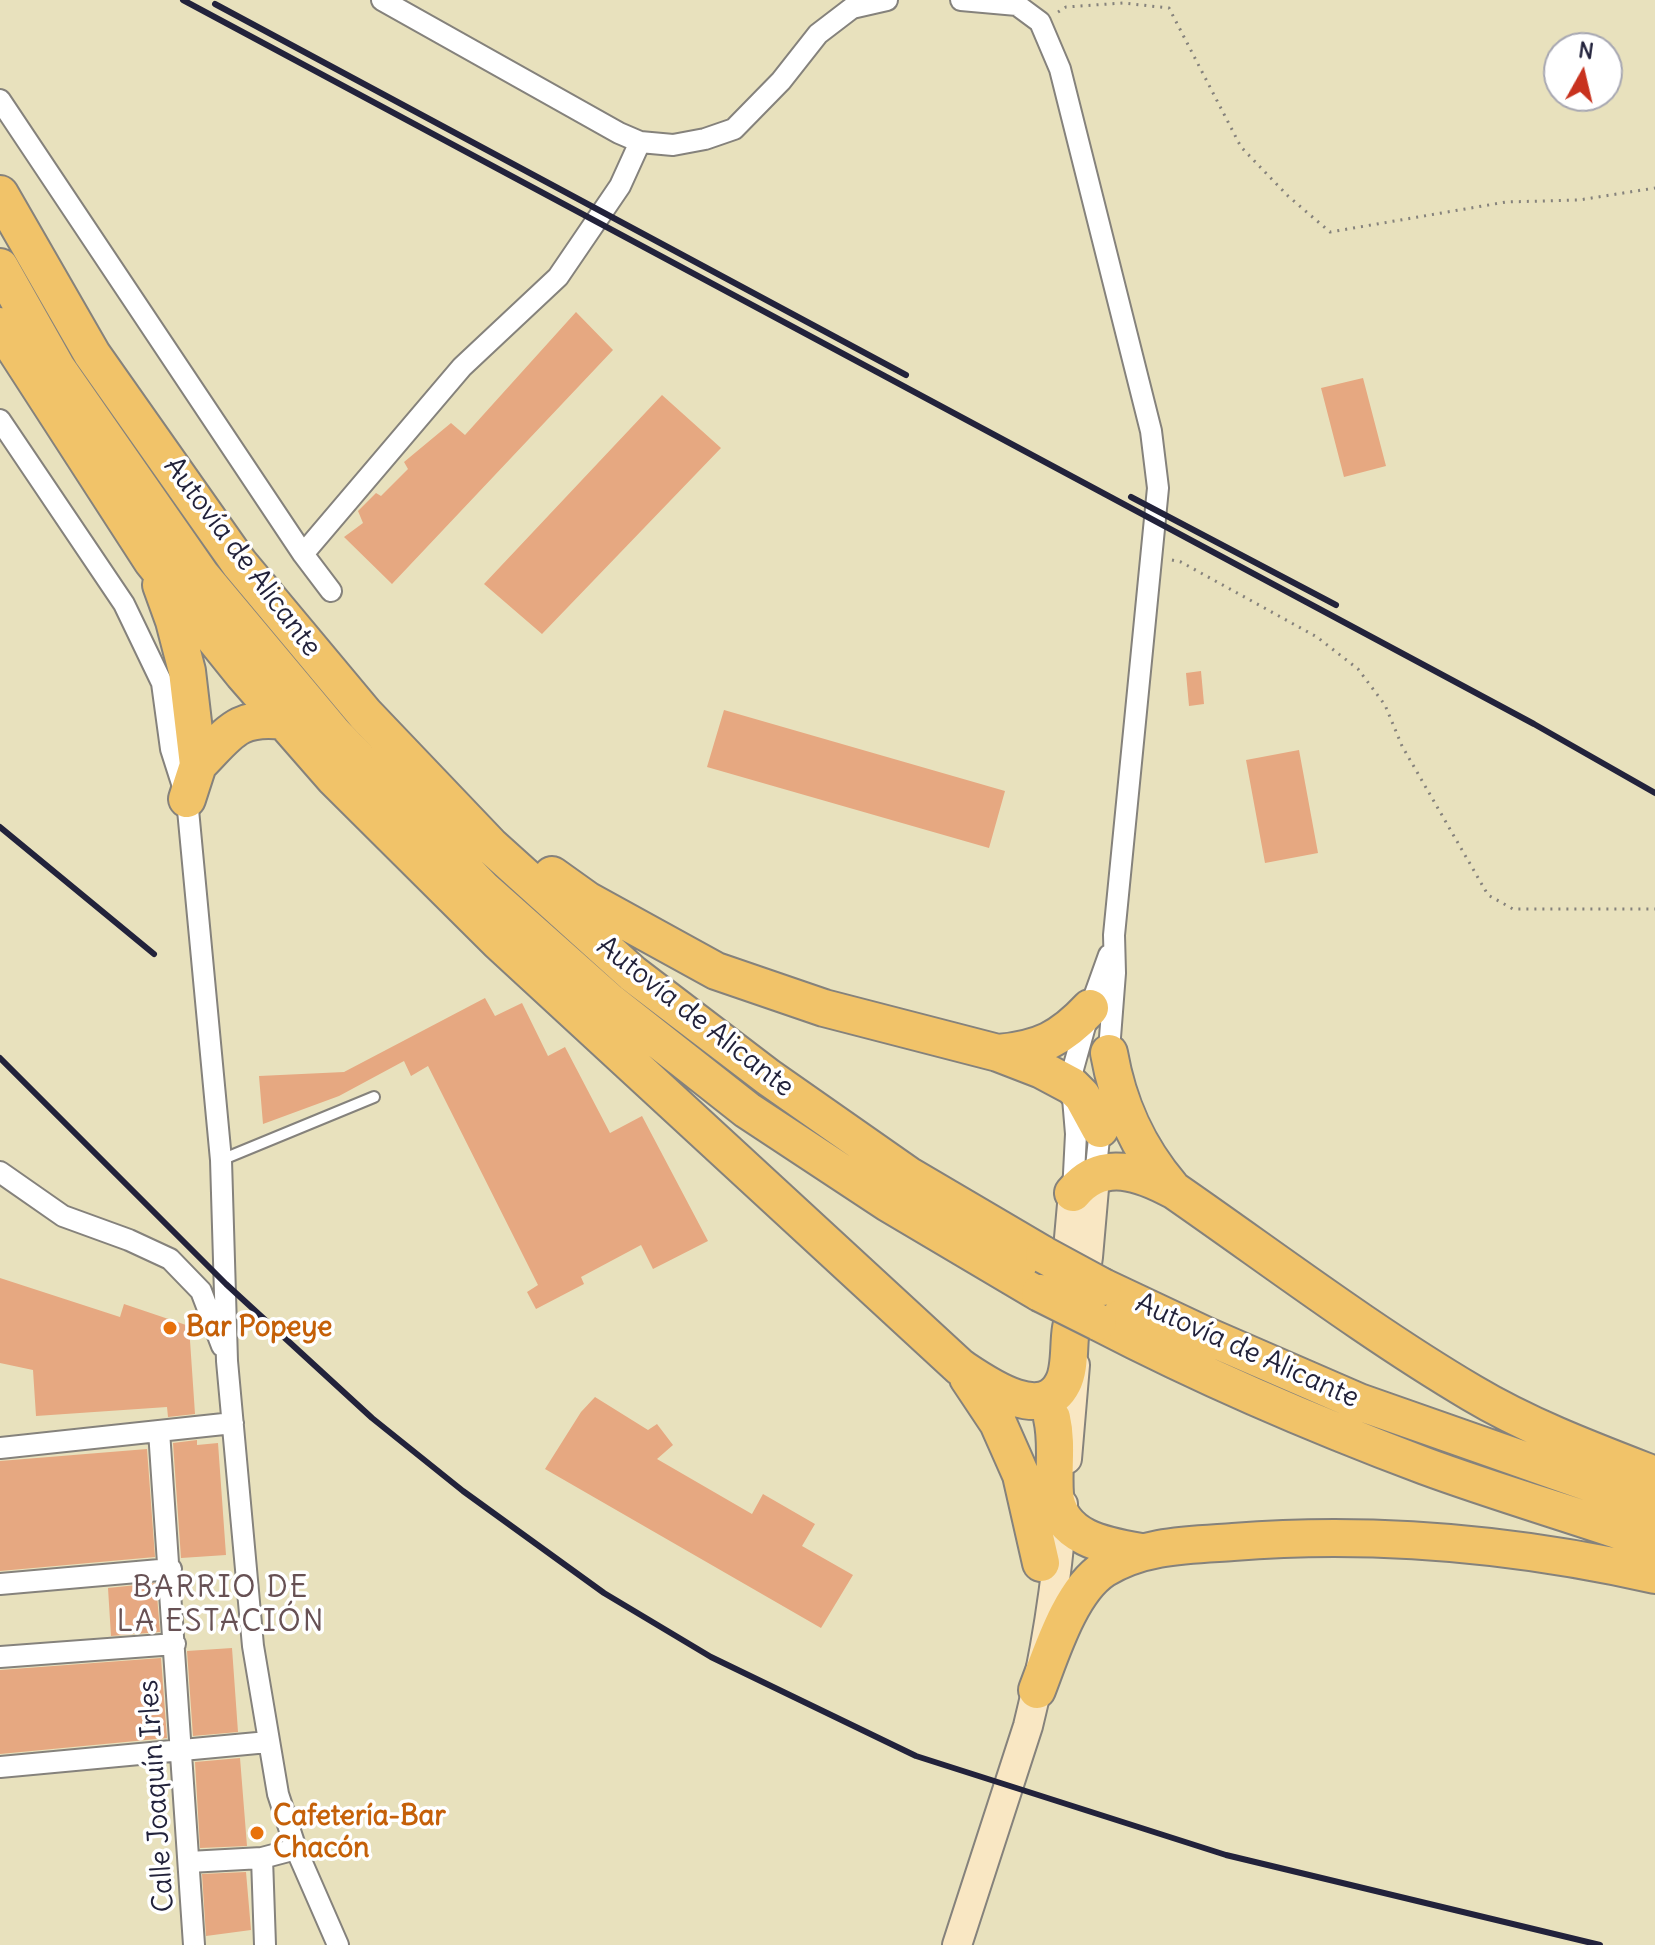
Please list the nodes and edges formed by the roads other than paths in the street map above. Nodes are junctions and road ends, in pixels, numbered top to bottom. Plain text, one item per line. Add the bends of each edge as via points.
1 (382, 0) edge
2 (887, 0) edge
3 (961, 0) edge
4 (0, 100) edge
5 (640, 142) junction
6 (0, 194) edge
7 (0, 267) edge
8 (0, 326) edge
9 (0, 420) edge
10 (303, 554) junction
11 (152, 561) junction
12 (331, 591) dead end
13 (284, 721) junction
14 (198, 765) junction
15 (187, 799) junction
16 (490, 845) junction
17 (1114, 935) junction
18 (1090, 1008) junction
19 (998, 1053) junction
20 (1109, 1053) junction
21 (1072, 1086) junction
22 (374, 1097) dead end
23 (1100, 1129) junction
24 (221, 1160) junction
25 (0, 1172) edge
26 (1084, 1185) junction
27 (1175, 1191) junction
28 (1094, 1302) junction
29 (227, 1361) junction
30 (960, 1367) junction
31 (1054, 1406) junction
32 (233, 1423) junction
33 (159, 1431) junction
34 (0, 1448) edge
35 (1655, 1475) edge
36 (1655, 1506) edge
37 (1062, 1518) junction
38 (1655, 1543) edge
39 (1141, 1552) junction
40 (1041, 1563) junction
41 (171, 1569) junction
42 (1655, 1575) edge
43 (0, 1584) edge
44 (175, 1644) junction
45 (1043, 1652) junction
46 (0, 1657) edge
47 (1037, 1690) junction
48 (268, 1742) junction
49 (182, 1750) junction
50 (0, 1767) edge
51 (296, 1849) junction
52 (262, 1858) junction
53 (189, 1862) junction
54 (194, 1945) edge
55 (265, 1945) edge
56 (338, 1945) edge
57 (957, 1945) edge

1 - 5 street
2 - 5 street via 852,8 818,34 734,129 673,145
3 - 17 street via 1017,5 1040,22 1060,69 1151,431 1158,488
4 - 10 street
5 - 10 street via 620,186 558,277 462,367
6 - 16 highway, Autovía de Alicante via 92,354 239,563 365,714
7 - 28 highway, Autovía de Alicante, bridge via 57,368 201,575 334,734 483,889 610,1002 747,1110 888,1203 1040,1293
8 - 11 highway
9 - 15 street via 124,604 162,683 171,749
10 - 12 street
11 - 13 highway
11 - 14 highway via 187,671
13 - 14 highway via 263,718 238,725
13 - 30 highway via 499,942
14 - 15 highway
15 - 24 street
16 - 19 highway via 526,857 587,900 716,971 824,1008
16 - 28 highway, Autovía de Alicante, bridge via 633,974 768,1077 908,1175 1044,1255
17 - 18 street
17 - 20 street
18 - 19 highway via 1075,1025 1043,1045
18 - 21 street
19 - 21 highway
20 - 23 street
20 - 27 highway via 1128,1120
21 - 23 highway
21 - 26 street
22 - 24 lane
23 - 26 street
24 - 29 street
25 - 29 street via 63,1216 170,1259 201,1291
26 - 27 highway via 1106,1172 1136,1173
26 - 28 street
26 - 31 street
27 - 35 highway via 1473,1393 1527,1422
28 - 31 highway via 1071,1330 1064,1382
28 - 36 highway, Autovía de Alicante via 1207,1336 1359,1402
28 - 37 street
28 - 38 highway, Autovía de Alicante via 1191,1370 1427,1466
29 - 32 street
30 - 31 highway via 1000,1393
30 - 40 highway via 998,1423 1017,1464
31 - 37 highway via 1055,1492
31 - 40 street
32 - 33 street
32 - 48 street via 253,1646
33 - 34 street
33 - 41 street, Calle Joaquín Irles
37 - 39 highway via 1096,1543
37 - 45 street
39 - 42 highway via 1284,1538 1379,1538 1533,1551
39 - 47 highway via 1091,1579
40 - 45 street
41 - 43 street
41 - 44 street, Calle Joaquín Irles
44 - 46 street
44 - 49 street, Calle Joaquín Irles
45 - 47 street
47 - 57 street
48 - 49 street
48 - 51 street
49 - 50 street
49 - 53 street, Calle Joaquín Irles
51 - 52 street
51 - 56 street
52 - 53 street
52 - 55 street
53 - 54 street, Calle Joaquín Irles

